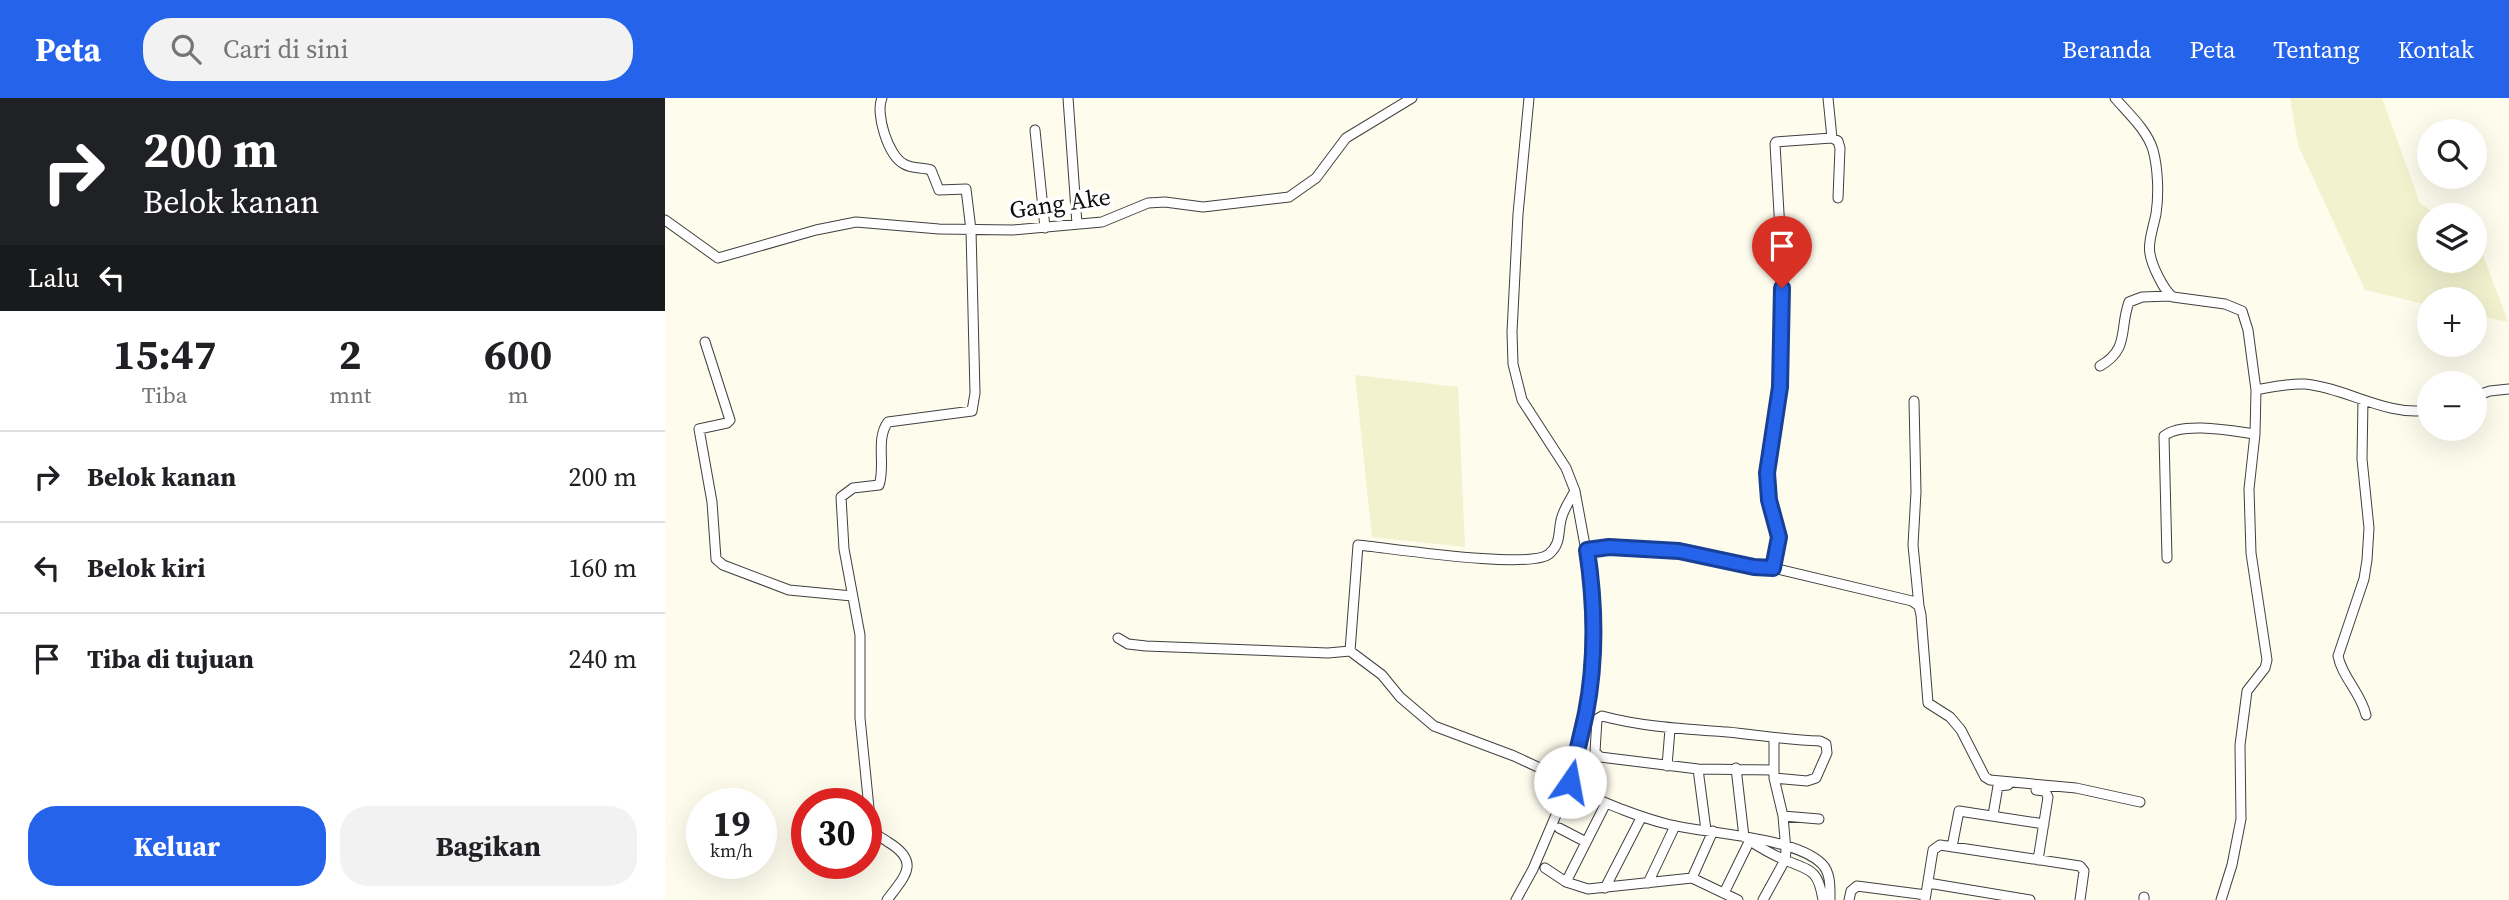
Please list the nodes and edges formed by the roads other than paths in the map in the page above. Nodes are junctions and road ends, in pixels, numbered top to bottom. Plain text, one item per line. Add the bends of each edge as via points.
1 (882, 98) edge
2 (1068, 98) edge
3 (1412, 98) edge
4 (1529, 98) edge
5 (1828, 98) edge
6 (2115, 98) edge
7 (1035, 130) dead end
8 (1832, 138) junction
9 (1838, 198) dead end
10 (665, 220) edge
11 (1077, 224) junction
12 (1045, 228) junction
13 (971, 230) junction
14 (2170, 296) junction
15 (705, 342) dead end
16 (2100, 366) dead end
17 (2509, 389) edge
18 (2256, 390) junction
19 (2487, 392) edge
20 (2363, 400) junction
21 (1914, 401) dead end
22 (2417, 410) edge
23 (2255, 431) junction
24 (1575, 491) junction
25 (1587, 550) junction
26 (2167, 558) dead end
27 (1773, 568) junction
28 (852, 596) junction
29 (1919, 606) junction
30 (1118, 638) dead end
31 (1350, 651) junction
32 (2366, 715) dead end
33 (1670, 729) junction
34 (1774, 739) junction
35 (1667, 766) junction
36 (1736, 768) junction
37 (1697, 769) junction
38 (1774, 774) junction
39 (1573, 786) junction
40 (2140, 802) dead end
41 (1606, 803) junction
42 (1993, 815) junction
43 (1783, 817) junction
44 (1641, 818) junction
45 (1819, 819) dead end
46 (2044, 824) junction
47 (1675, 826) junction
48 (1559, 828) dead end
49 (1710, 831) junction
50 (1748, 839) junction
51 (1586, 842) junction
52 (1786, 845) junction
53 (1952, 847) junction
54 (1785, 860) junction
55 (2038, 860) junction
56 (1545, 868) dead end
57 (1692, 878) junction
58 (1566, 882) junction
59 (1648, 883) junction
60 (1928, 883) junction
61 (1605, 888) junction
62 (1724, 893) junction
63 (1888, 895) edge
64 (1925, 898) edge
65 (887, 900) edge
66 (1516, 900) edge
67 (1738, 900) edge
68 (1763, 900) edge
69 (1823, 900) edge
70 (1830, 900) edge
71 (1849, 900) edge
72 (2030, 900) edge
73 (2080, 900) edge
74 (2221, 900) edge

1 - 13 street via 878,110 890,150 908,166 931,170 939,190 966,189
2 - 11 street
3 - 11 street, Gang Ake via 1346,138 1316,178 1289,197 1203,207 1148,203 1102,222
4 - 24 street via 1518,214 1513,364 1522,400 1566,468
5 - 8 street
6 - 14 street via 2152,147 2157,191 2148,254
7 - 12 street
8 - 9 street via 1840,148
8 - 27 street via 1775,145 1782,357 1767,473 1779,537
10 - 13 street, Gang Ake via 718,258 856,222
11 - 12 street, Gang Ake
12 - 13 street, Gang Ake
13 - 28 street via 974,409 895,419 884,425 879,485 853,488 841,497
14 - 16 street via 2129,302 2121,344 2113,358
14 - 18 street via 2242,311
15 - 28 street via 730,420 699,429 711,492 716,559 783,589
17 - 19 street
18 - 20 street via 2306,384
18 - 23 street
20 - 22 street
20 - 32 street via 2367,560 2338,656
21 - 29 street via 1913,545
23 - 26 street via 2200,428 2164,436
23 - 74 street via 2249,489 2251,554 2267,660 2247,691 2239,745 2241,819
24 - 25 street
24 - 31 street via 1561,518 1559,541 1542,558 1496,559 1358,545
25 - 27 street via 1679,551
25 - 39 street via 1593,594 1591,678
27 - 29 street
28 - 65 street via 860,635 860,718 871,828 902,850 909,864
29 - 40 street via 1928,703 1961,730 1983,773 1993,780 2076,788
30 - 31 street via 1146,646
31 - 39 street via 1434,726 1514,756
33 - 34 street
33 - 35 street
33 - 35 street via 1602,716 1595,725 1595,752 1600,757
34 - 38 street
34 - 38 street via 1820,741 1828,747 1812,780
35 - 37 street
36 - 37 street
36 - 38 street
36 - 50 street
37 - 49 street
38 - 43 street
39 - 41 street
39 - 66 street
41 - 44 street
41 - 51 street
42 - 46 street
42 - 46 street via 2000,785 2045,791
42 - 53 street via 1959,811
43 - 45 street
43 - 52 street
44 - 47 street
44 - 61 street
46 - 55 street
47 - 49 street
47 - 59 street
48 - 51 street
49 - 50 street
49 - 57 street
50 - 52 street
50 - 54 street
50 - 62 street
51 - 58 street
52 - 54 street
52 - 70 street via 1822,864
53 - 55 street
53 - 60 street via 1940,845 1933,850
54 - 68 street
54 - 69 street via 1813,871
55 - 73 street via 2083,868
56 - 58 street
57 - 59 street
57 - 62 street
58 - 61 street via 1581,888
59 - 61 street
60 - 64 street
60 - 72 street
62 - 67 street
63 - 64 street
63 - 71 street via 1857,886

